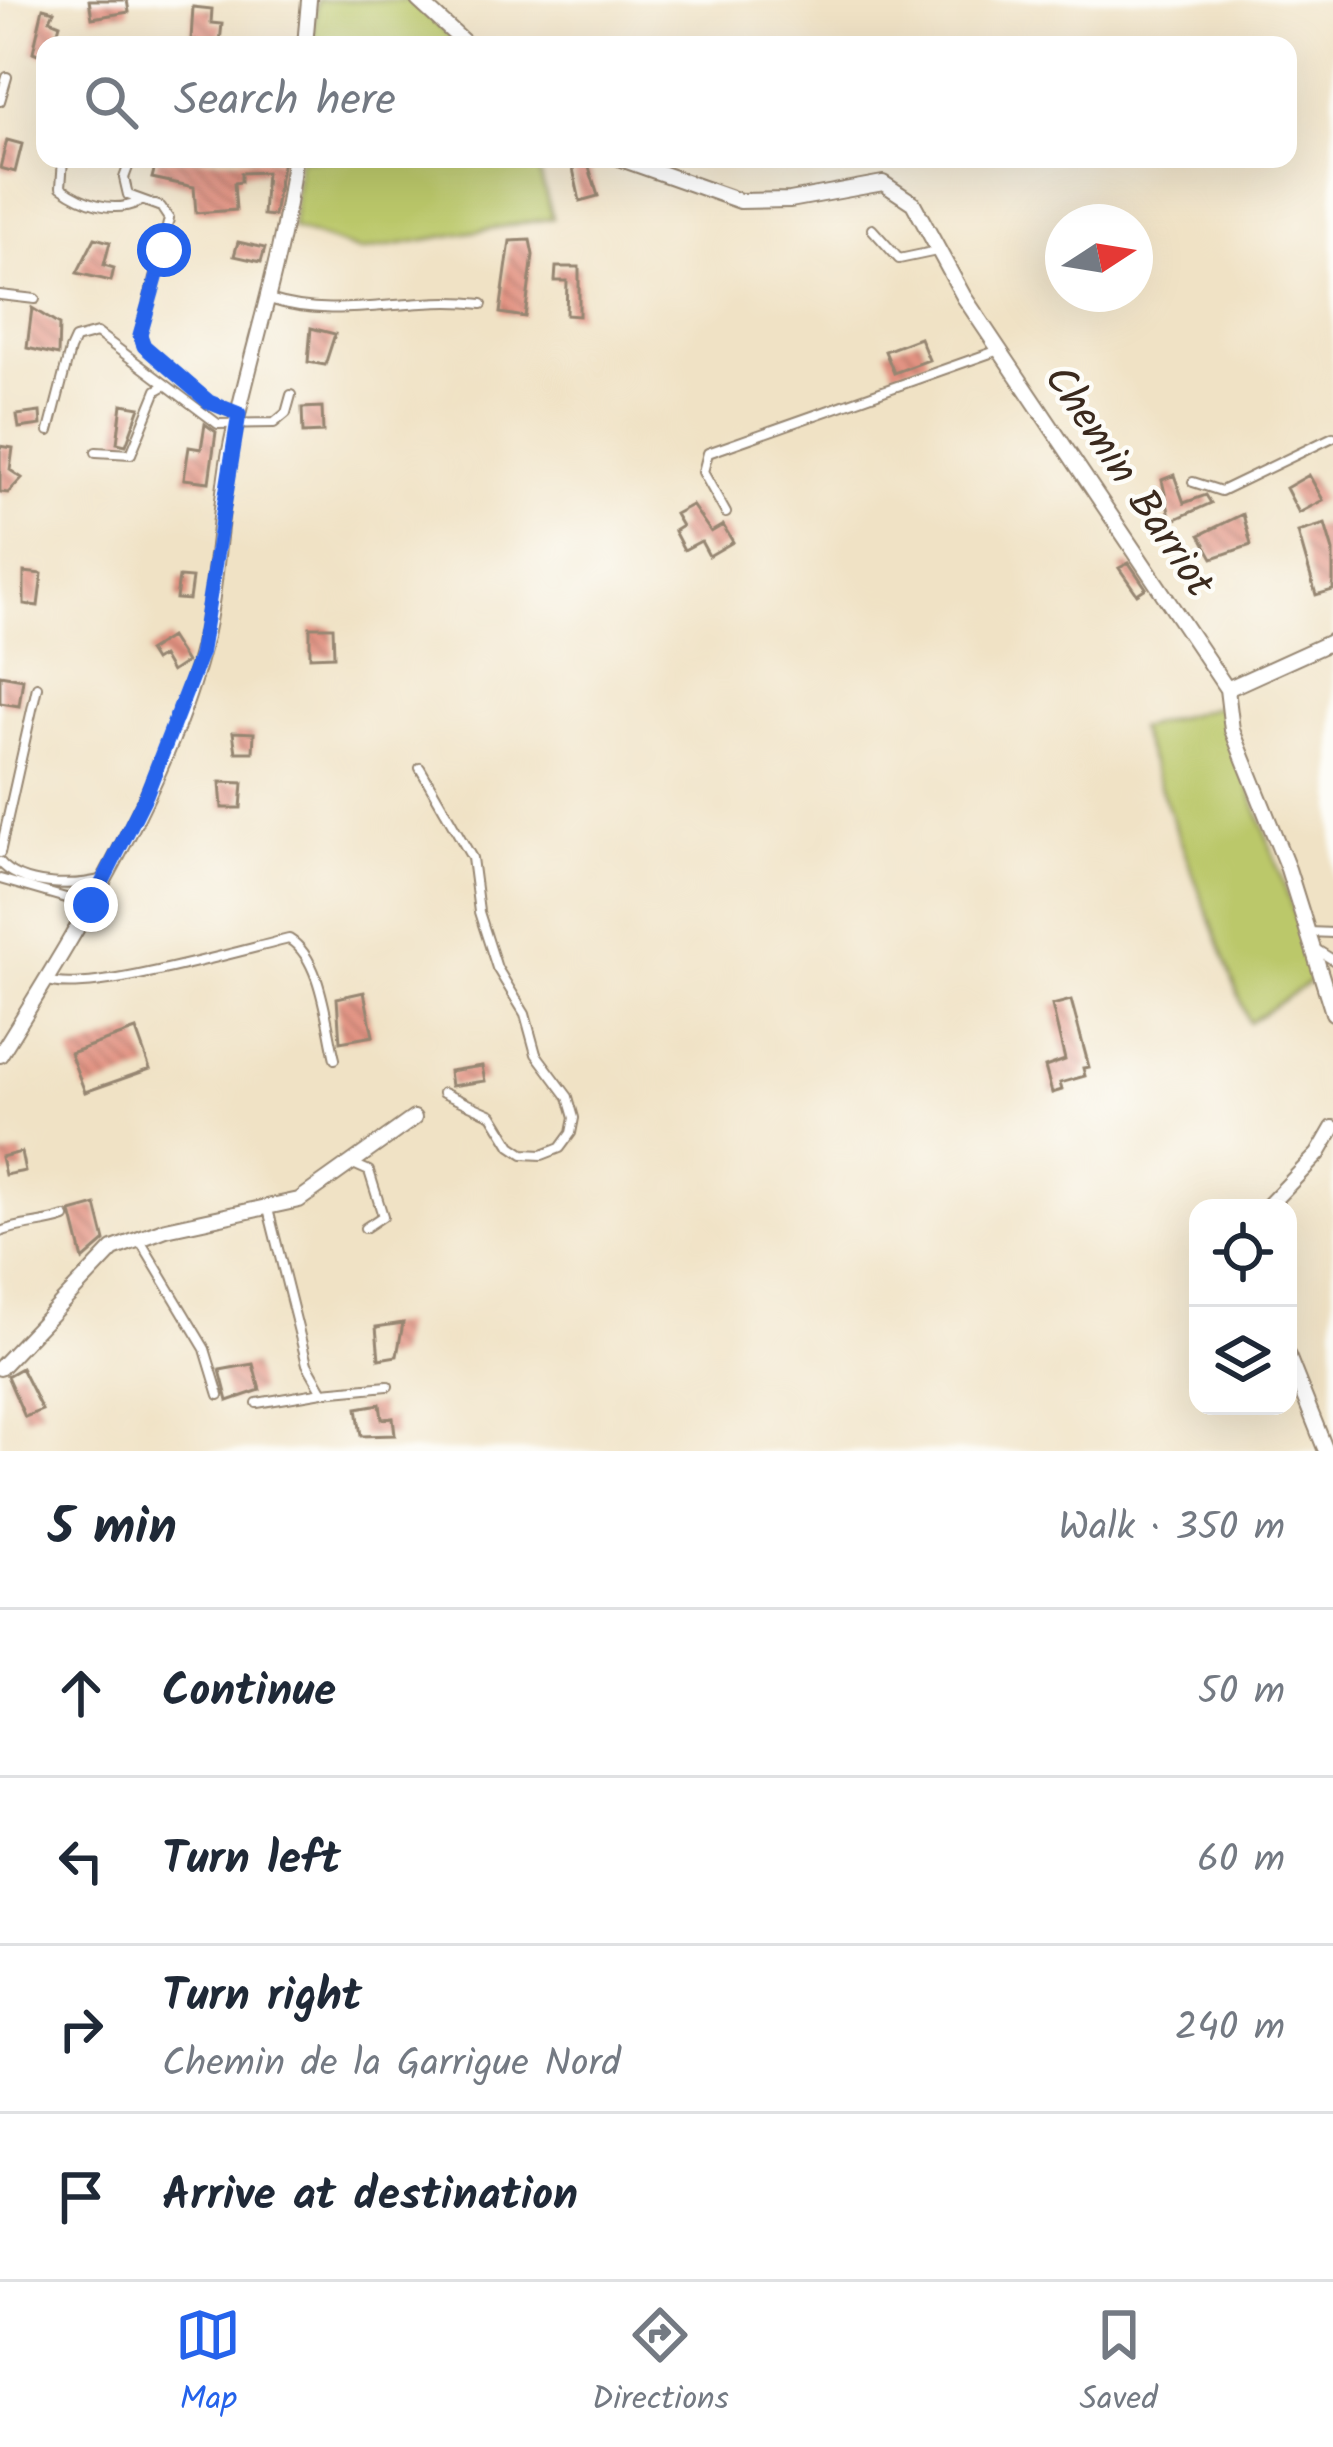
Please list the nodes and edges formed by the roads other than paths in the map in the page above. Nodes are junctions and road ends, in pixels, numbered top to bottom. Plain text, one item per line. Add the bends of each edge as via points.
1 (309, 0) edge
2 (418, 0) edge
3 (306, 36) edge
4 (457, 36) edge
5 (7, 77) dead end
6 (0, 101) edge
7 (62, 168) edge
8 (128, 168) edge
9 (293, 168) edge
10 (646, 168) edge
11 (140, 201) junction
12 (872, 229) dead end
13 (938, 250) junction
14 (0, 295) edge
15 (35, 299) dead end
16 (269, 299) junction
17 (482, 304) dead end
18 (1000, 350) junction
19 (166, 385) junction
20 (291, 395) dead end
21 (237, 421) junction
22 (49, 431) dead end
23 (1333, 437) edge
24 (97, 452) dead end
25 (1193, 482) dead end
26 (726, 513) dead end
27 (1333, 640) edge
28 (37, 687) dead end
29 (1227, 689) junction
30 (421, 768) dead end
31 (0, 857) edge
32 (0, 879) edge
33 (105, 879) junction
34 (91, 905) junction
35 (1310, 932) junction
36 (1333, 933) edge
37 (1316, 950) junction
38 (1333, 960) edge
39 (45, 979) junction
40 (1333, 1012) edge
41 (0, 1055) edge
42 (335, 1059) dead end
43 (443, 1093) dead end
44 (414, 1118) dead end
45 (1333, 1129) edge
46 (350, 1162) junction
47 (1275, 1199) edge
48 (268, 1209) junction
49 (65, 1217) dead end
50 (365, 1228) dead end
51 (0, 1232) edge
52 (138, 1238) junction
53 (0, 1368) edge
54 (1297, 1378) edge
55 (388, 1386) dead end
56 (323, 1392) junction
57 (219, 1395) dead end
58 (257, 1403) dead end
59 (1326, 1451) edge

1 - 3 street
2 - 4 street
5 - 6 lane
7 - 11 lane via 61,187 79,200 124,209
8 - 11 lane via 128,195
9 - 16 street
10 - 13 street, Chemin Barriot via 740,201 891,184 913,203
11 - 21 lane via 169,219 140,335 144,346
12 - 13 lane via 899,259
13 - 18 street, Chemin Barriot
14 - 15 lane
16 - 17 lane via 309,312 422,299
16 - 21 street
18 - 26 lane via 708,453 703,472
18 - 29 street, Chemin Barriot
19 - 21 lane via 218,424
19 - 22 lane via 97,333 85,334 70,350
19 - 24 lane via 130,454
20 - 21 lane via 274,423
21 - 33 street via 200,656
23 - 25 lane via 1221,491
27 - 29 street
28 - 31 lane
29 - 35 street via 1232,730
30 - 43 lane via 472,857 497,968 525,1013 536,1054 568,1097 571,1133 560,1148 523,1154 492,1115
31 - 33 lane via 7,870 62,885
32 - 34 lane
33 - 34 street
34 - 39 street
35 - 36 lane
35 - 37 street
37 - 38 lane
37 - 40 street
39 - 41 street
39 - 42 lane via 59,986 96,982 289,939 310,963
44 - 46 street
45 - 47 street
46 - 48 street via 299,1200
46 - 50 lane via 369,1171 383,1216
48 - 52 street
48 - 56 lane via 307,1364
49 - 51 lane
52 - 53 street via 113,1249
52 - 57 lane via 206,1349
54 - 59 street
55 - 56 lane
56 - 58 lane

